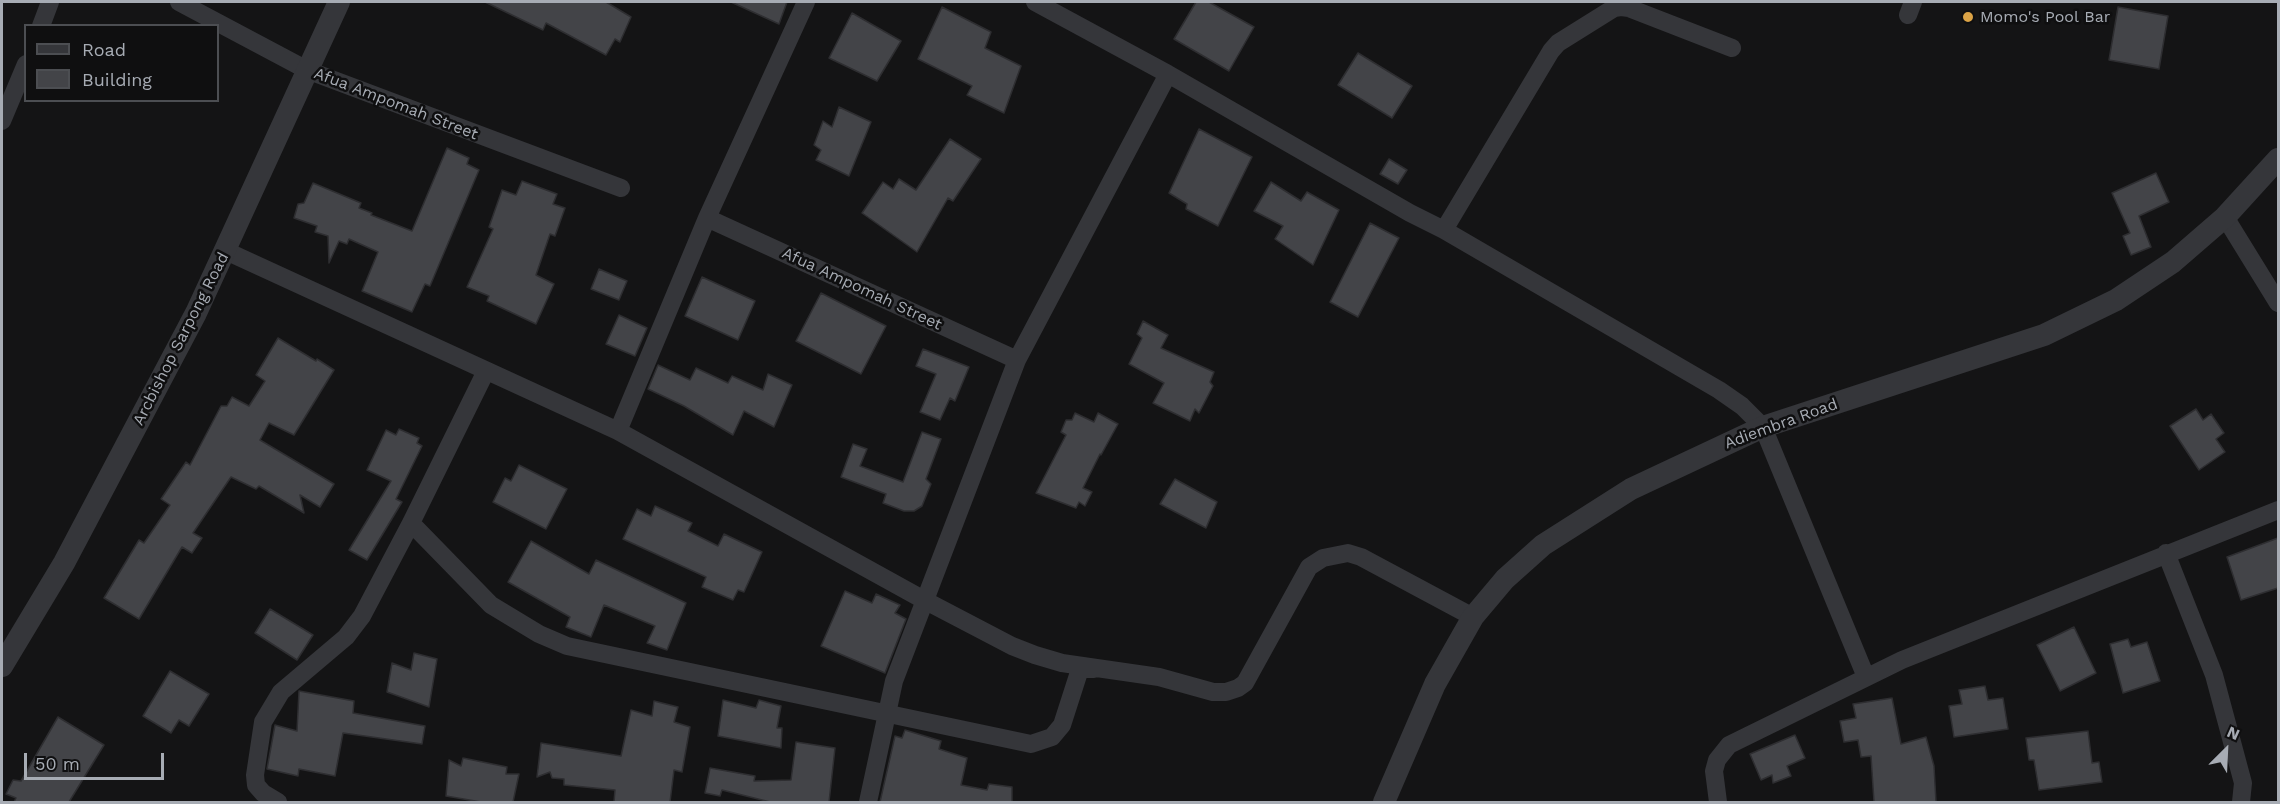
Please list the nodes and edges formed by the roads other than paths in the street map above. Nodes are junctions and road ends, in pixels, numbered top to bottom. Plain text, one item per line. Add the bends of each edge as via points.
1 (50, 2) edge
2 (179, 2) edge
3 (339, 2) edge
4 (806, 2) edge
5 (1035, 2) edge
6 (42, 24) edge
7 (1732, 48) dead end
8 (24, 69) edge
9 (307, 70) junction
10 (1168, 74) junction
11 (2, 121) edge
12 (2278, 159) edge
13 (621, 188) dead end
14 (2225, 217) junction
15 (706, 218) junction
16 (1444, 230) junction
17 (226, 251) junction
18 (2278, 303) edge
19 (1017, 360) junction
20 (486, 371) junction
21 (1762, 427) junction
22 (618, 431) junction
23 (2278, 510) edge
24 (411, 523) junction
25 (2166, 553) junction
26 (924, 600) junction
27 (1473, 617) junction
28 (2, 666) edge
29 (1101, 669) junction
30 (1866, 677) junction
31 (888, 713) junction
32 (278, 802) edge
33 (868, 802) edge
34 (1384, 802) edge
35 (1718, 802) edge
36 (2241, 802) edge

1 - 6 street
2 - 9 street, Afua Ampomah Street
3 - 9 street, Arcbishop Sarpong Road
4 - 15 street
5 - 10 street
7 - 16 street via 1621,7 1558,43
8 - 11 street
9 - 13 street, Afua Ampomah Street
9 - 17 street, Arcbishop Sarpong Road
10 - 16 street
10 - 19 street
12 - 14 street, Adiembra Road
14 - 18 street
14 - 21 street, Adiembra Road via 2173,262 2116,300 2044,335
15 - 19 street, Afua Ampomah Street
15 - 22 street
16 - 21 street via 1719,390
17 - 20 street
17 - 28 street, Arcbishop Sarpong Road via 64,563
19 - 26 street
20 - 22 street
20 - 24 street
21 - 27 street, Adiembra Road via 1631,489 1580,520 1543,545 1505,579
21 - 30 street
22 - 26 street
23 - 25 street
24 - 31 street via 491,605 567,646
24 - 32 street via 357,623 281,692 263,722 256,785
25 - 30 street
25 - 36 street via 2214,675 2243,783
26 - 29 street via 1035,655
26 - 31 street via 894,681
27 - 29 street via 1348,553 1323,558 1309,567 1245,683 1238,688 1214,693 1159,677
27 - 34 street, Adiembra Road via 1434,684
29 - 31 street via 1080,669 1062,725 1052,737 1041,742 1018,742
30 - 35 street via 1729,745 1714,771
31 - 33 street

